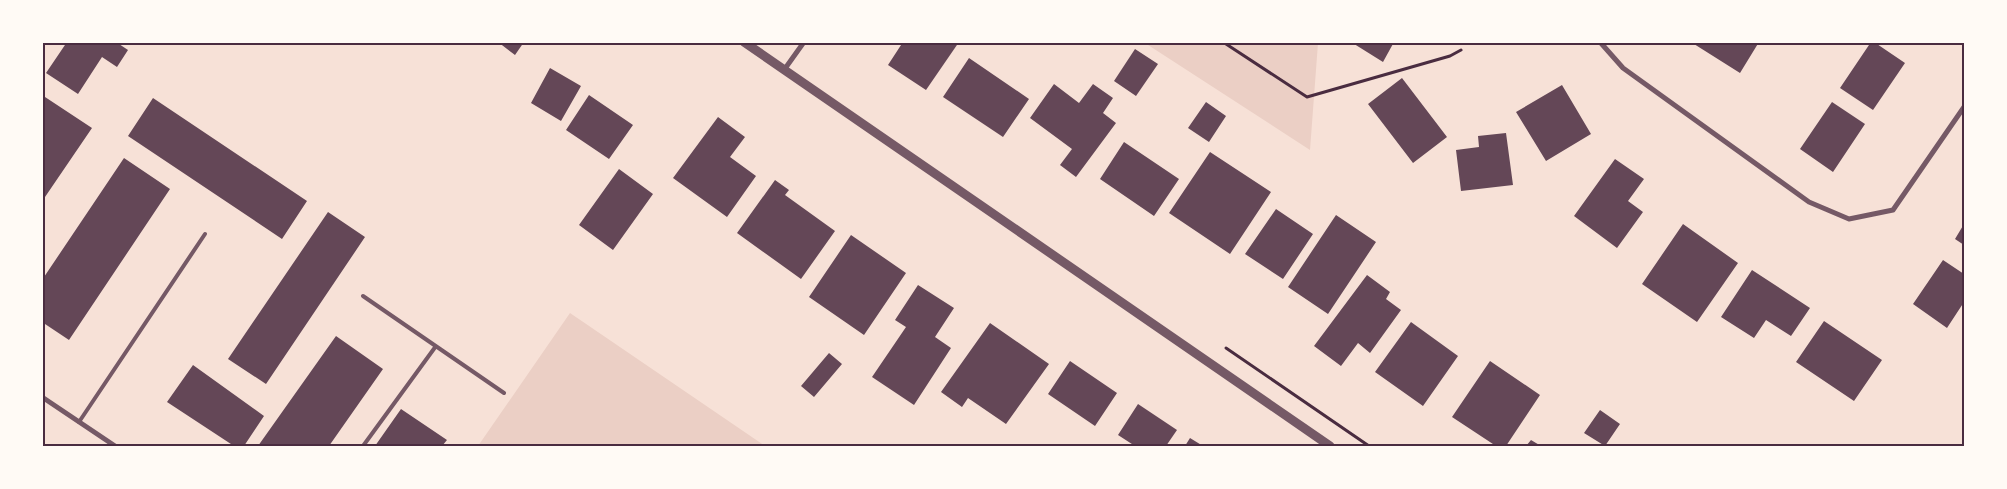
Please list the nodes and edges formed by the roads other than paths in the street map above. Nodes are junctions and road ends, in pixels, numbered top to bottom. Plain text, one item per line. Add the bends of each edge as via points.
1 (744, 42) edge
2 (804, 42) edge
3 (1600, 42) edge
4 (784, 70) junction
5 (1964, 107) edge
6 (205, 234) dead end
7 (363, 296) dead end
8 (436, 346) junction
9 (504, 393) dead end
10 (42, 397) edge
11 (79, 422) junction
12 (115, 446) edge
13 (363, 446) edge
14 (1330, 446) edge

1 - 4 street
2 - 4 street
3 - 5 street via 1623,68 1809,202 1849,219 1893,210
4 - 14 street
6 - 11 lane
7 - 8 lane
8 - 9 lane
8 - 13 lane
10 - 11 street
11 - 12 street

